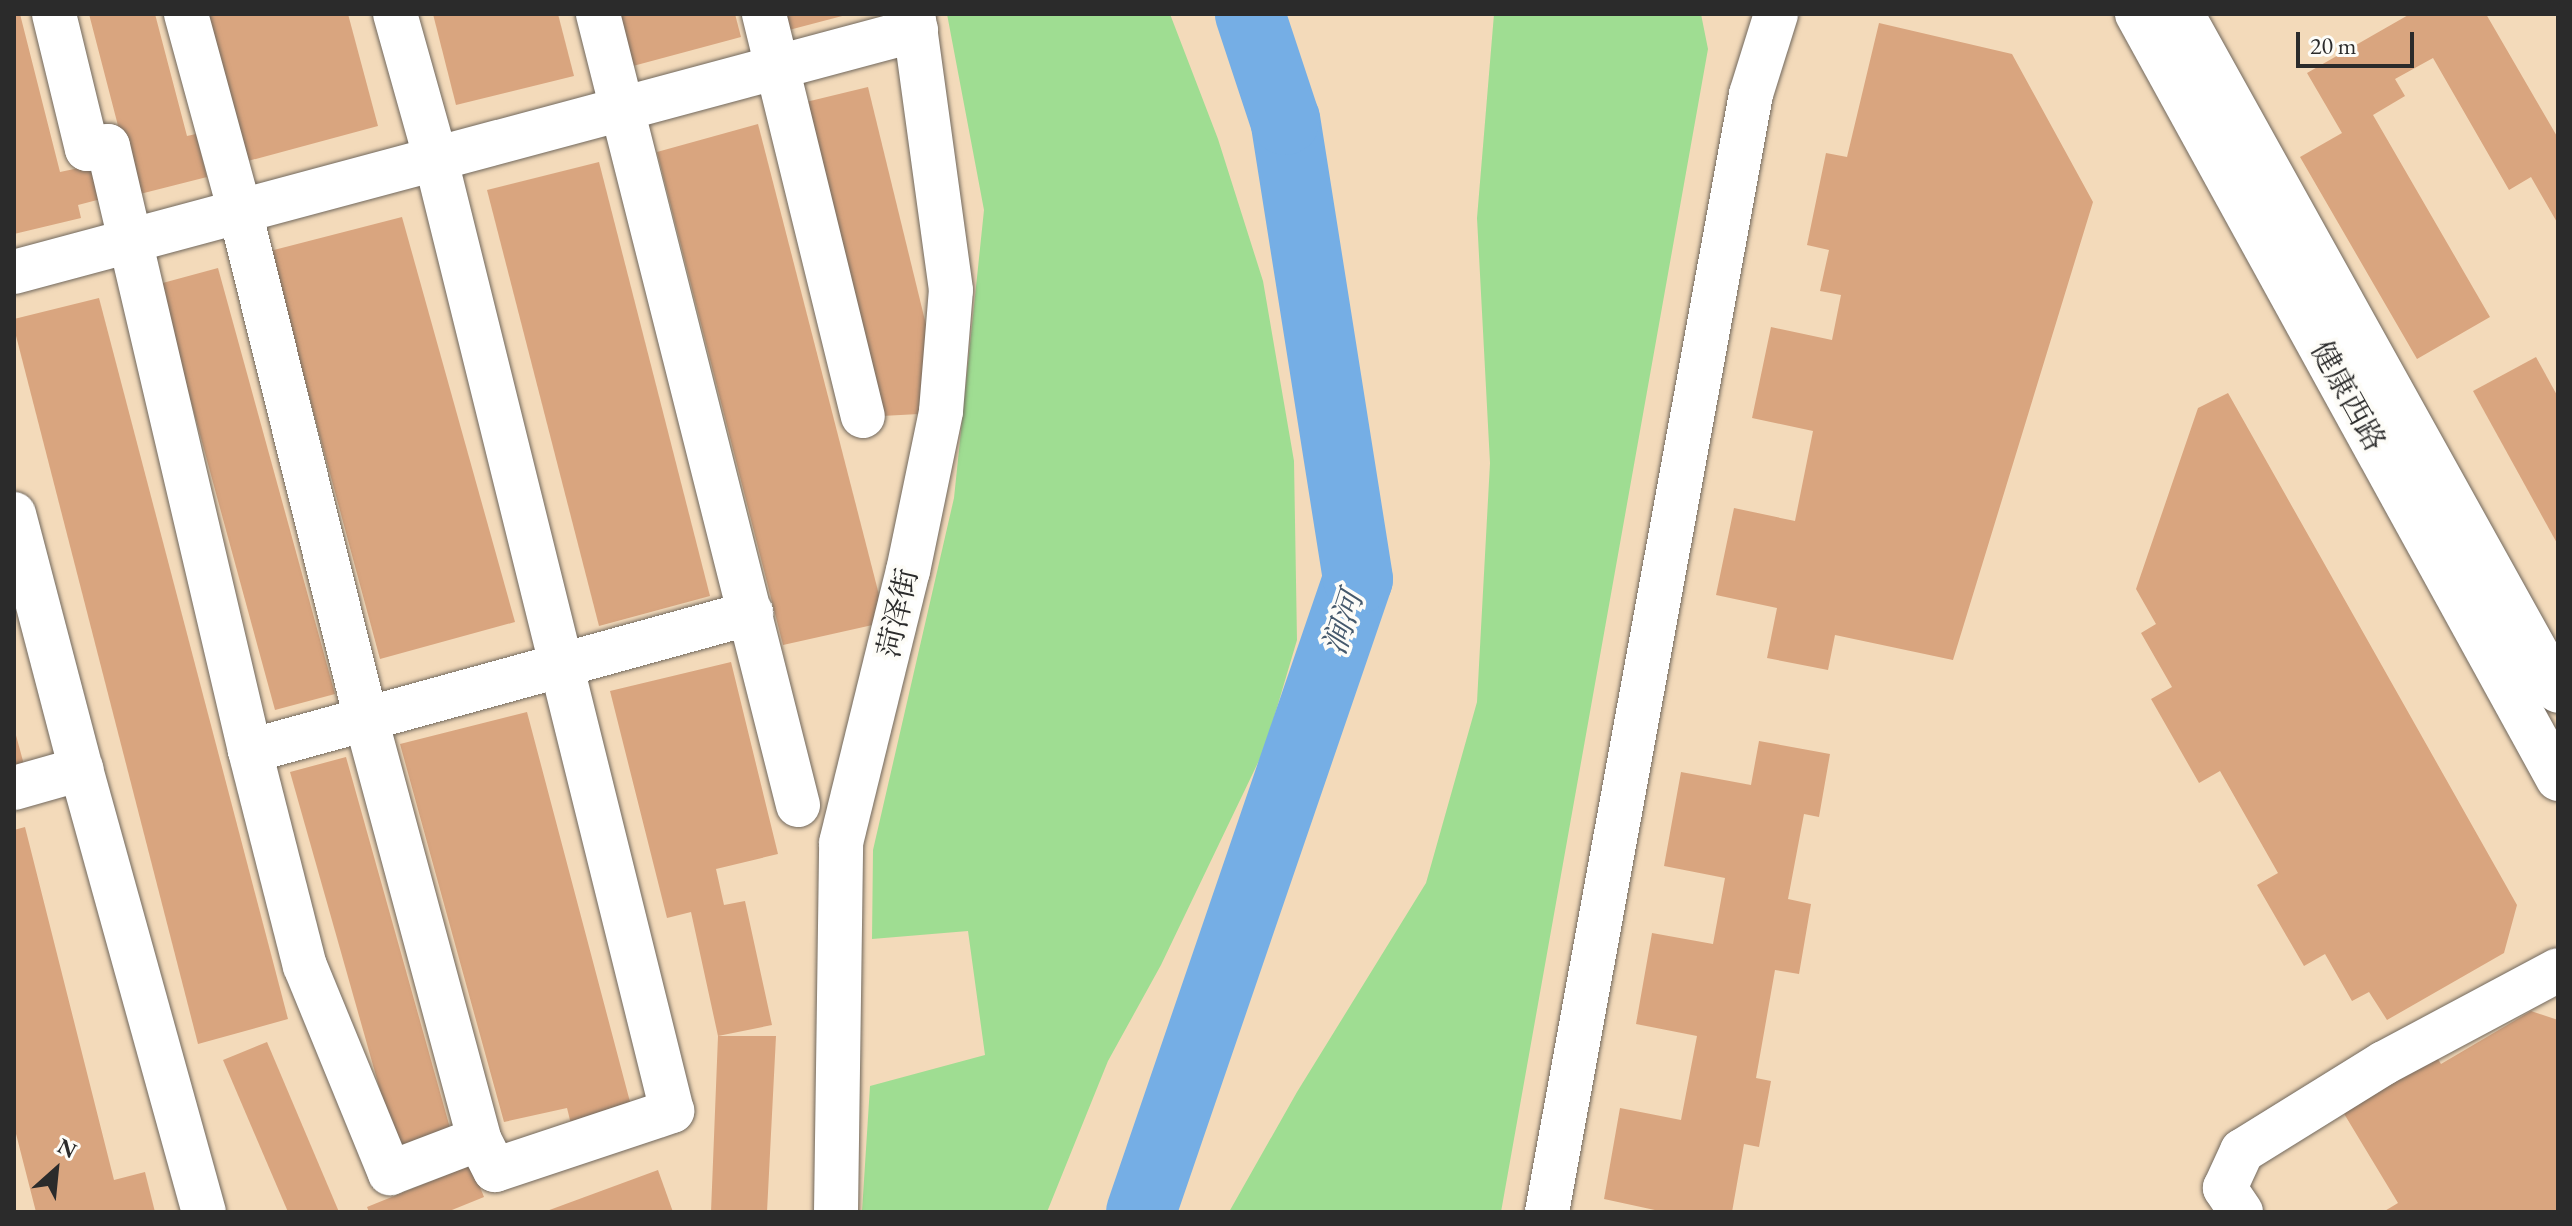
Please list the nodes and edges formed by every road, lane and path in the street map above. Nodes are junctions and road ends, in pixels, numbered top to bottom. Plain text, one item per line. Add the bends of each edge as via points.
1 (54, 14) edge
2 (186, 14) edge
3 (395, 14) edge
4 (598, 14) edge
5 (764, 14) edge
6 (1776, 14) edge
7 (2137, 14) edge
8 (2182, 14) edge
9 (914, 22) edge
10 (779, 67) junction
11 (623, 109) junction
12 (435, 156) junction
13 (240, 211) junction
14 (129, 241) junction
15 (14, 272) edge
16 (863, 416) dead end
17 (14, 514) edge
18 (751, 613) junction
19 (561, 665) junction
20 (2558, 691) edge
21 (366, 719) junction
22 (250, 751) junction
23 (81, 769) junction
24 (2558, 779) edge
25 (14, 788) edge
26 (798, 805) dead end
27 (2558, 970) edge
28 (479, 1139) junction
29 (204, 1212) edge
30 (836, 1212) edge
31 (1547, 1212) edge
32 (2241, 1212) edge

1 - 14 street via 87,149 108,146
2 - 13 street
3 - 12 street
4 - 11 street
5 - 10 street
6 - 31 street via 1751,94
7 - 24 street, 健康西路
8 - 20 street, 健康西路
9 - 10 street
9 - 30 street, 菏泽街 via 951,290 941,411 841,843
10 - 11 street
10 - 16 street
11 - 12 street
11 - 18 street
12 - 13 street
12 - 19 street
13 - 14 street
13 - 21 street
14 - 15 street
14 - 22 street
17 - 23 street
18 - 19 street
18 - 26 street
19 - 21 street
19 - 28 street via 672,1111 495,1170
21 - 22 street
21 - 28 street
22 - 28 street via 305,966 390,1173
23 - 25 street
23 - 29 street
27 - 32 street via 2384,1063 2242,1151 2225,1188

